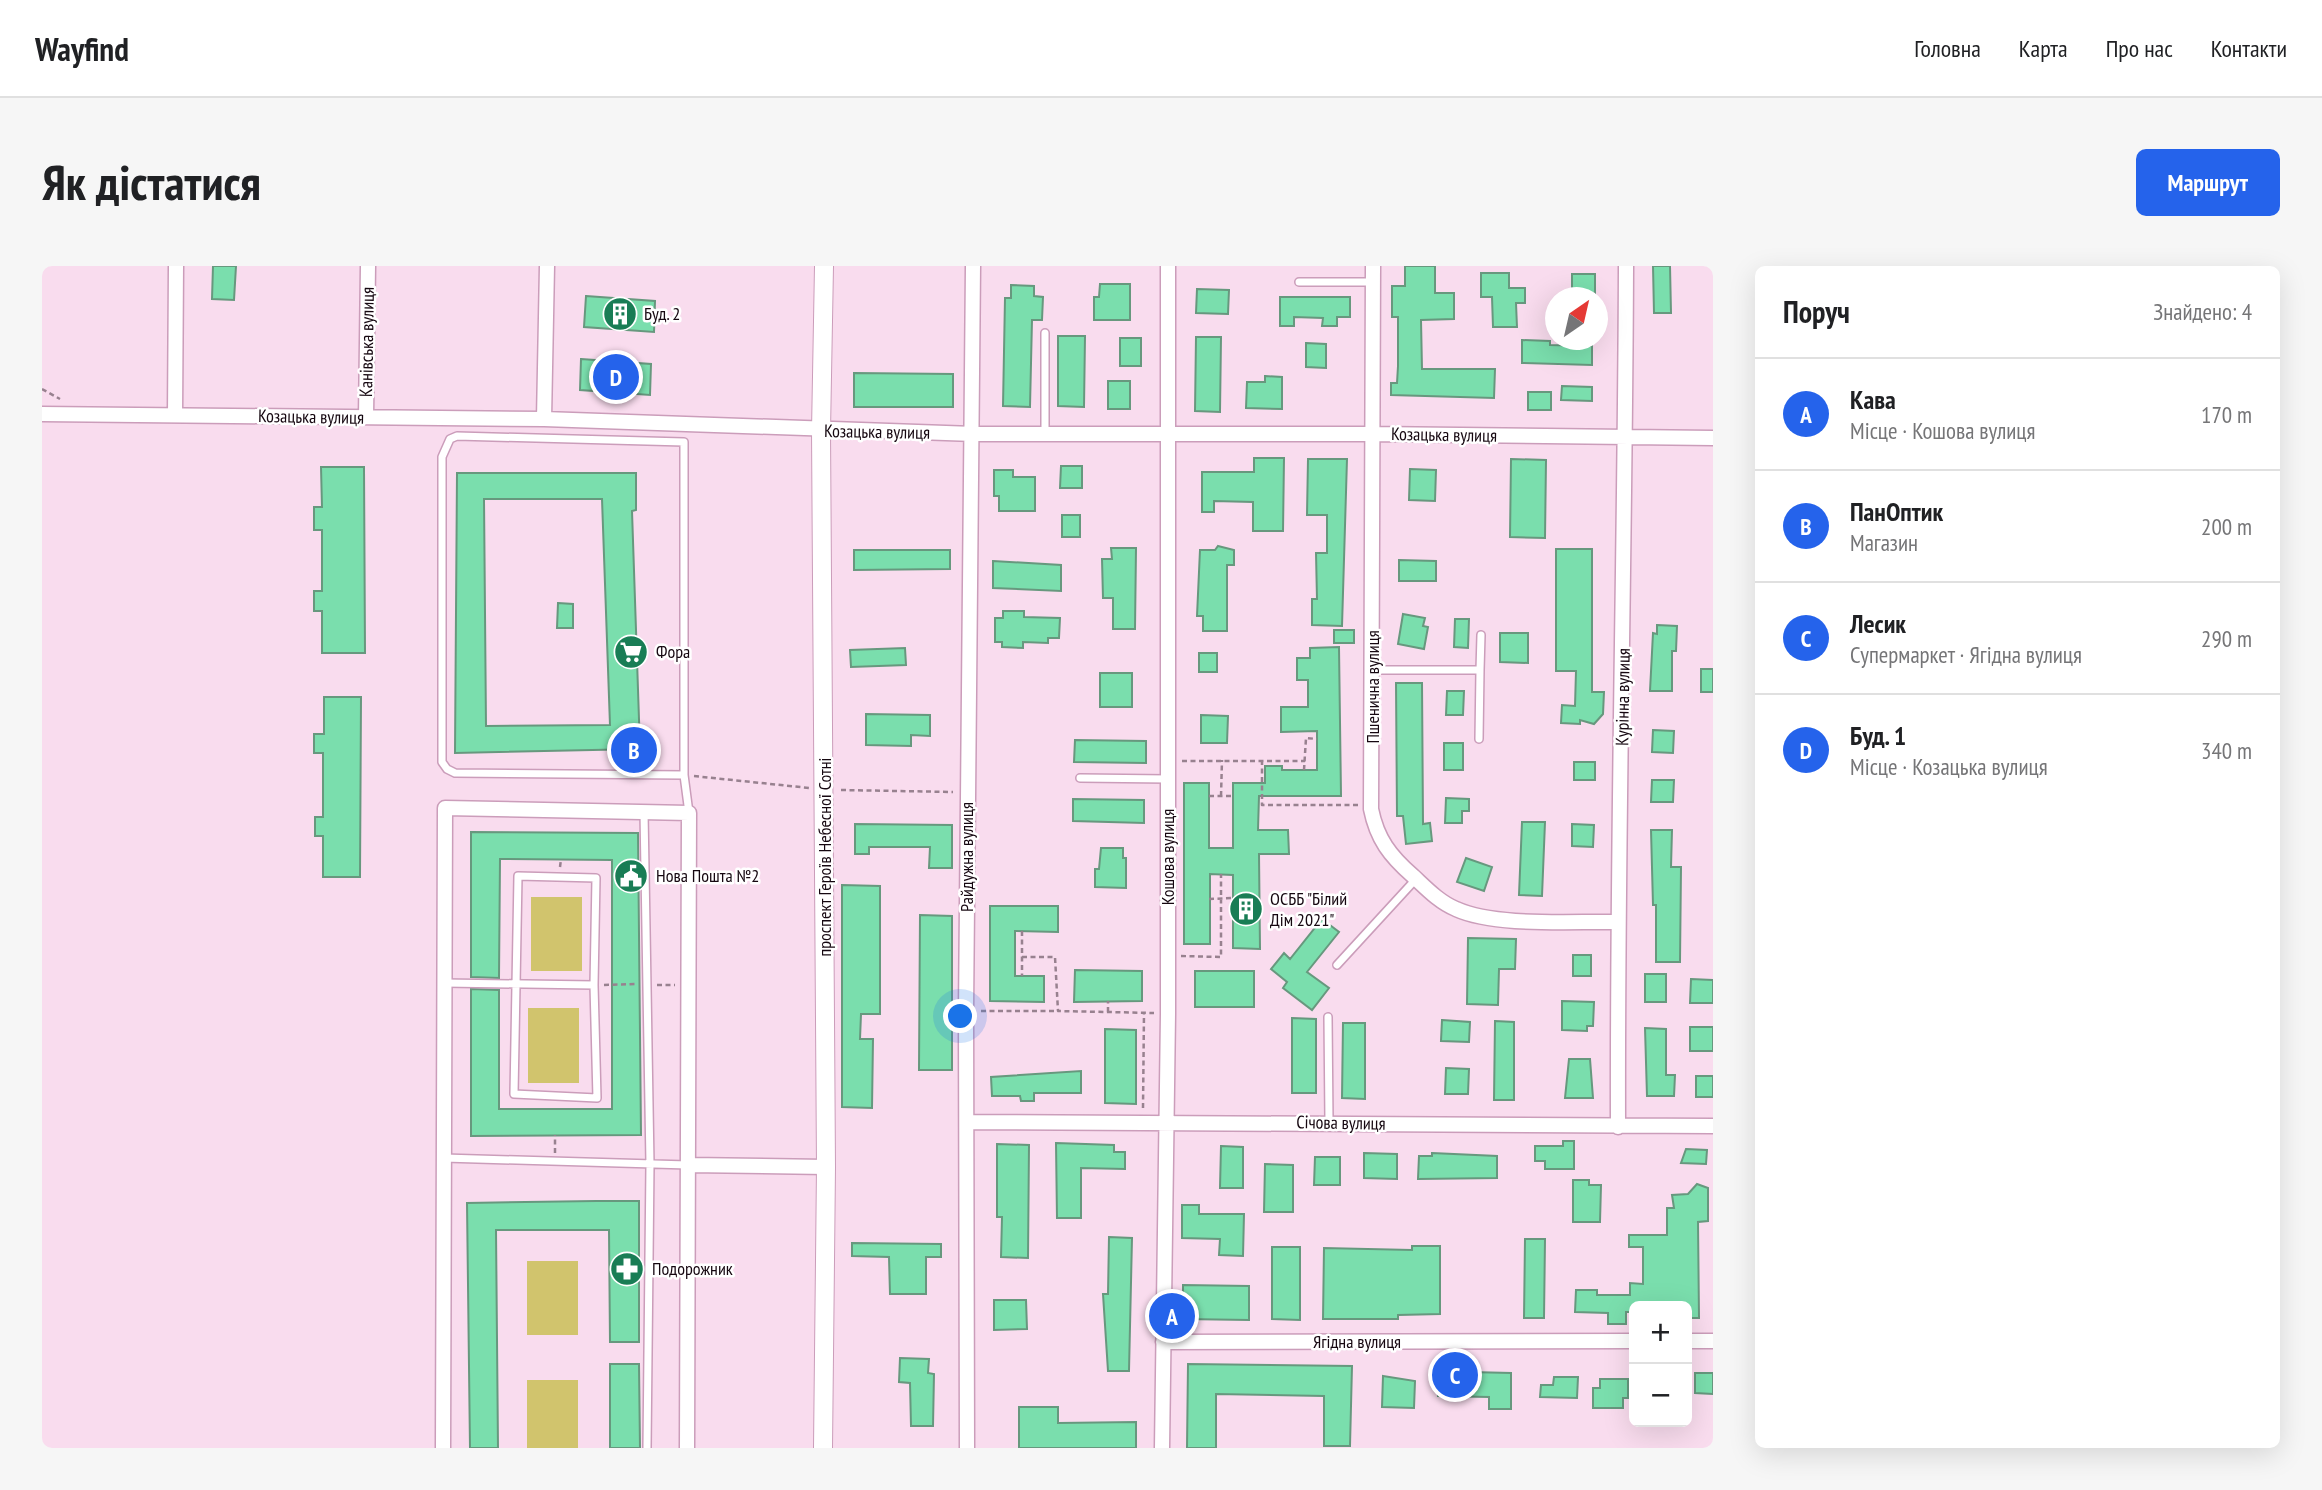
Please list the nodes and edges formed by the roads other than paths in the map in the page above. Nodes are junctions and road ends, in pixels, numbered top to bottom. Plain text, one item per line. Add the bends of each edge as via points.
1 (176, 266) edge
2 (368, 266) edge
3 (547, 266) edge
4 (824, 266) edge
5 (973, 266) edge
6 (1168, 266) edge
7 (1373, 266) edge
8 (1626, 266) edge
9 (1299, 282) dead end
10 (1373, 282) junction
11 (1045, 333) dead end
12 (42, 414) edge
13 (175, 415) junction
14 (366, 417) junction
15 (544, 419) junction
16 (684, 425) junction
17 (821, 431) junction
18 (1373, 433) junction
19 (974, 434) junction
20 (1045, 434) junction
21 (1170, 434) junction
22 (1626, 437) junction
23 (1713, 438) edge
24 (684, 442) junction
25 (1481, 635) dead end
26 (1373, 670) junction
27 (1480, 670) junction
28 (1479, 739) dead end
29 (684, 775) junction
30 (1080, 778) dead end
31 (1168, 779) junction
32 (644, 812) junction
33 (689, 813) junction
34 (1416, 879) junction
35 (1618, 922) junction
36 (1337, 965) dead end
37 (444, 983) junction
38 (517, 985) junction
39 (594, 985) junction
40 (1328, 1017) dead end
41 (1165, 1121) junction
42 (968, 1122) junction
43 (1329, 1122) junction
44 (1713, 1126) edge
45 (1618, 1127) junction
46 (444, 1158) junction
47 (650, 1164) junction
48 (689, 1165) junction
49 (826, 1167) junction
50 (1629, 1341) edge
51 (1692, 1341) edge
52 (1713, 1341) edge
53 (1163, 1342) junction
54 (443, 1448) edge
55 (647, 1448) edge
56 (687, 1448) edge
57 (823, 1448) edge
58 (967, 1448) edge
59 (1162, 1448) edge

1 - 13 street
2 - 14 street, Канівська вулиця
3 - 15 street
4 - 17 street, проспект Героїв Небесної Сотні
5 - 19 street, Райдужна вулиця
6 - 21 street, Кошова вулиця
7 - 10 street, Пшенична вулиця
8 - 22 street, Курінна вулиця
9 - 10 lane
10 - 18 street, Пшенична вулиця
11 - 20 lane
12 - 13 street, Козацька вулиця
13 - 14 street, Козацька вулиця
14 - 15 street, Козацька вулиця
15 - 16 street, Козацька вулиця
16 - 17 street, Козацька вулиця
16 - 24 street
17 - 19 street, Козацька вулиця
17 - 49 street, проспект Героїв Небесної Сотні
18 - 21 street, Козацька вулиця
18 - 22 street, Козацька вулиця
18 - 26 street, Пшенична вулиця
19 - 20 street, Козацька вулиця
19 - 42 street, Райдужна вулиця
20 - 21 street, Козацька вулиця
21 - 31 street, Кошова вулиця
22 - 23 street, Козацька вулиця
22 - 35 street, Курінна вулиця
24 - 29 lane
24 - 29 lane via 457,436 450,439 442,457 442,762 447,769 455,774
25 - 27 lane
26 - 27 lane
26 - 34 street, Пшенична вулиця via 1371,804 1376,833
27 - 28 lane
29 - 33 lane
30 - 31 lane
31 - 41 street, Кошова вулиця
32 - 33 street
32 - 37 street via 445,808
32 - 47 lane
33 - 48 street
34 - 35 street, Пшенична вулиця via 1437,898 1478,916
34 - 36 lane
35 - 45 street, Курінна вулиця
37 - 38 lane
37 - 46 street
38 - 39 lane
38 - 39 lane via 517,876 596,878
38 - 39 lane via 514,1094 597,1098
40 - 43 lane
41 - 42 street, Січова вулиця
41 - 43 street, Січова вулиця
41 - 53 street, Кошова вулиця
42 - 58 street, Райдужна вулиця
43 - 45 street, Січова вулиця
44 - 45 street, Січова вулиця
46 - 47 lane
46 - 54 street
47 - 48 lane
47 - 55 lane
48 - 49 street
48 - 56 street
49 - 57 street, проспект Героїв Небесної Сотні
50 - 53 street, Ягідна вулиця
51 - 52 street
53 - 59 street, Кошова вулиця

